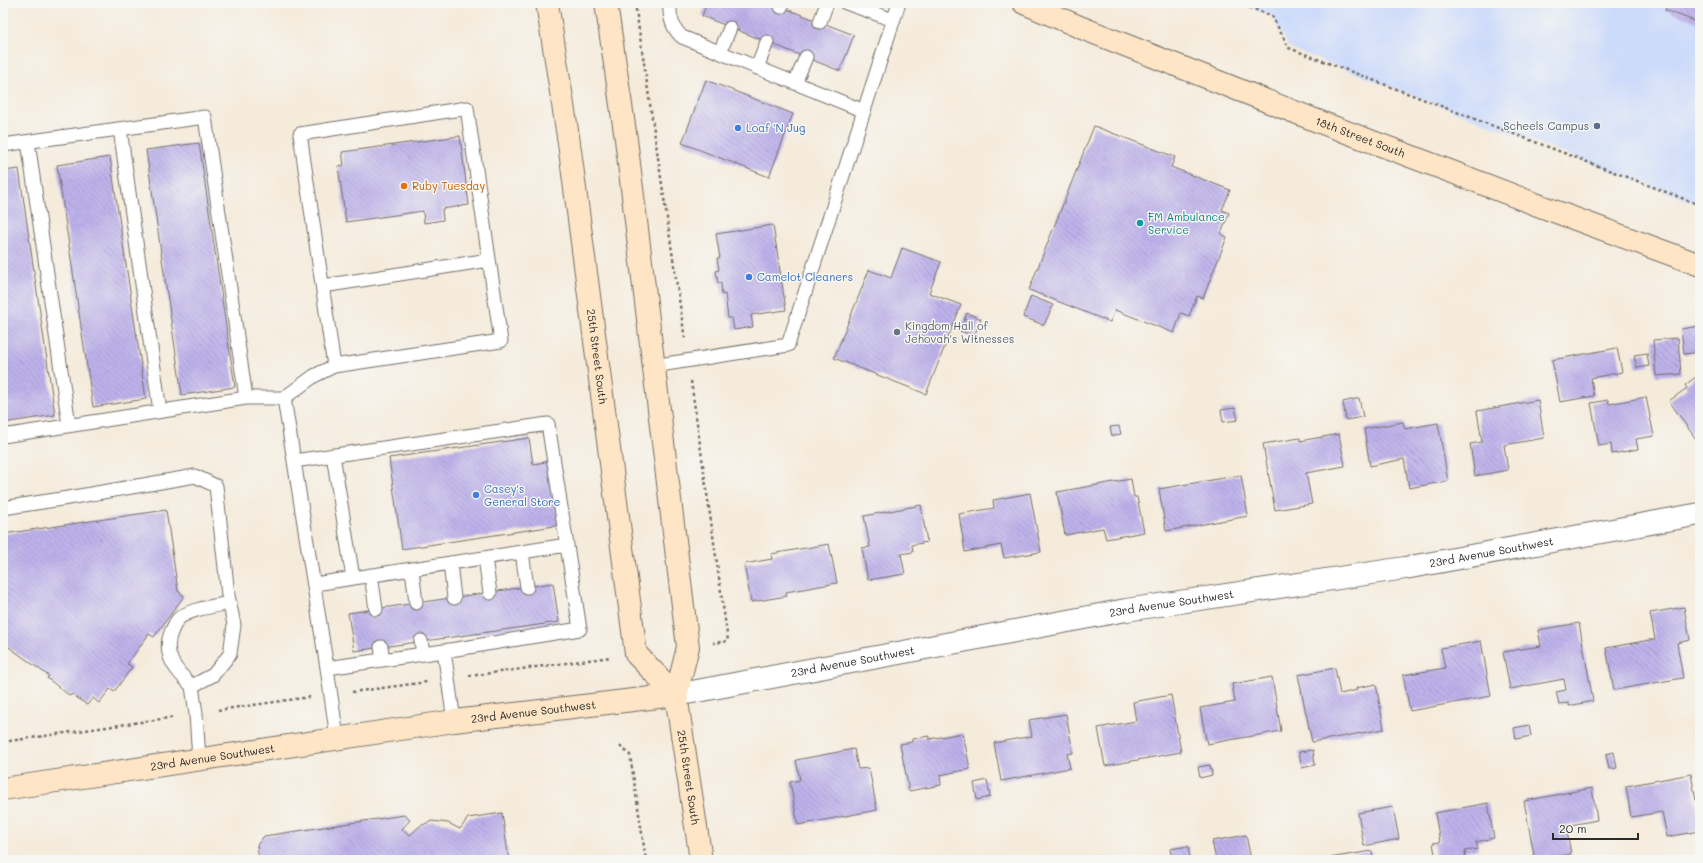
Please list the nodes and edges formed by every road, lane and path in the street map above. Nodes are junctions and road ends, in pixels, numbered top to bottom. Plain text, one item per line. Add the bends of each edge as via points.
1 (547, 3) edge
2 (606, 3) edge
3 (635, 3) edge
4 (670, 3) edge
5 (827, 3) edge
6 (846, 3) edge
7 (899, 3) edge
8 (1024, 3) edge
9 (1238, 3) edge
10 (893, 20) junction
11 (820, 22) dead end
12 (730, 28) dead end
13 (767, 42) dead end
14 (720, 52) junction
15 (806, 57) dead end
16 (757, 68) junction
17 (796, 83) junction
18 (864, 111) junction
19 (120, 129) junction
20 (28, 142) junction
21 (3, 145) edge
22 (1700, 205) edge
23 (489, 260) junction
24 (1700, 265) edge
25 (323, 286) junction
26 (688, 361) junction
27 (334, 366) junction
28 (653, 366) junction
29 (246, 398) junction
30 (284, 398) junction
31 (160, 411) junction
32 (69, 426) junction
33 (3, 436) edge
34 (333, 455) junction
35 (294, 461) junction
36 (3, 508) edge
37 (1700, 514) edge
38 (567, 545) junction
39 (522, 552) junction
40 (485, 558) junction
41 (450, 563) junction
42 (412, 569) junction
43 (371, 575) junction
44 (353, 578) junction
45 (315, 584) junction
46 (527, 587) dead end
47 (490, 592) dead end
48 (454, 598) dead end
49 (230, 603) junction
50 (416, 603) dead end
51 (376, 609) dead end
52 (728, 641) dead end
53 (381, 647) dead end
54 (444, 651) junction
55 (606, 658) dead end
56 (383, 660) junction
57 (327, 668) junction
58 (448, 679) junction
59 (192, 686) junction
60 (331, 695) junction
61 (676, 695) junction
62 (196, 714) junction
63 (454, 721) junction
64 (337, 738) junction
65 (3, 742) edge
66 (620, 746) dead end
67 (199, 760) junction
68 (3, 789) edge
69 (646, 860) edge
70 (701, 860) edge

1 - 61 main road, 25th Street South via 570,151 636,654
2 - 28 main road, 25th Street South via 626,138
3 - 26 path
4 - 14 lane via 670,18 675,30 682,37
5 - 11 lane
6 - 10 lane
7 - 10 lane
8 - 24 main road, 18th Street South via 1320,122
9 - 22 path via 1272,16 1289,48
10 - 18 lane
12 - 14 lane
13 - 16 lane
14 - 16 lane
15 - 17 lane
16 - 17 lane
17 - 18 lane
18 - 26 lane via 788,345
19 - 20 lane
19 - 29 lane via 205,117
19 - 31 lane
20 - 21 lane
20 - 32 lane
23 - 25 lane
23 - 25 lane via 467,108 300,134
23 - 27 lane via 501,341
25 - 27 lane
26 - 28 lane
26 - 52 path
27 - 30 lane via 314,376
28 - 61 main road, 25th Street South via 688,647
29 - 30 lane
29 - 31 lane
30 - 35 lane
31 - 32 lane
32 - 33 lane
34 - 35 lane
34 - 38 lane via 548,424
34 - 44 lane
35 - 45 lane
36 - 49 lane via 195,476 216,486
37 - 61 street, 23rd Avenue Southwest via 1405,568 1126,610
38 - 39 lane
38 - 54 lane via 580,629 534,631 462,642
39 - 40 lane
39 - 46 lane
40 - 41 lane
40 - 47 lane
41 - 42 lane
41 - 48 lane
42 - 43 lane
42 - 50 lane
43 - 44 lane
43 - 51 lane
44 - 45 lane
45 - 57 lane
49 - 59 lane via 234,625 230,654 213,675
49 - 59 lane via 200,608 177,620 169,636 169,655 176,670
53 - 56 lane
54 - 56 lane via 422,648
54 - 58 lane
55 - 58 path
56 - 57 lane
57 - 60 lane
58 - 60 path
58 - 63 lane
59 - 62 lane
60 - 62 path
60 - 64 lane
61 - 63 main road, 23rd Avenue Southwest
61 - 70 main road, 25th Street South
62 - 65 path
62 - 67 lane
63 - 64 main road, 23rd Avenue Southwest
64 - 67 main road, 23rd Avenue Southwest
66 - 69 path via 630,755
67 - 68 main road, 23rd Avenue Southwest

